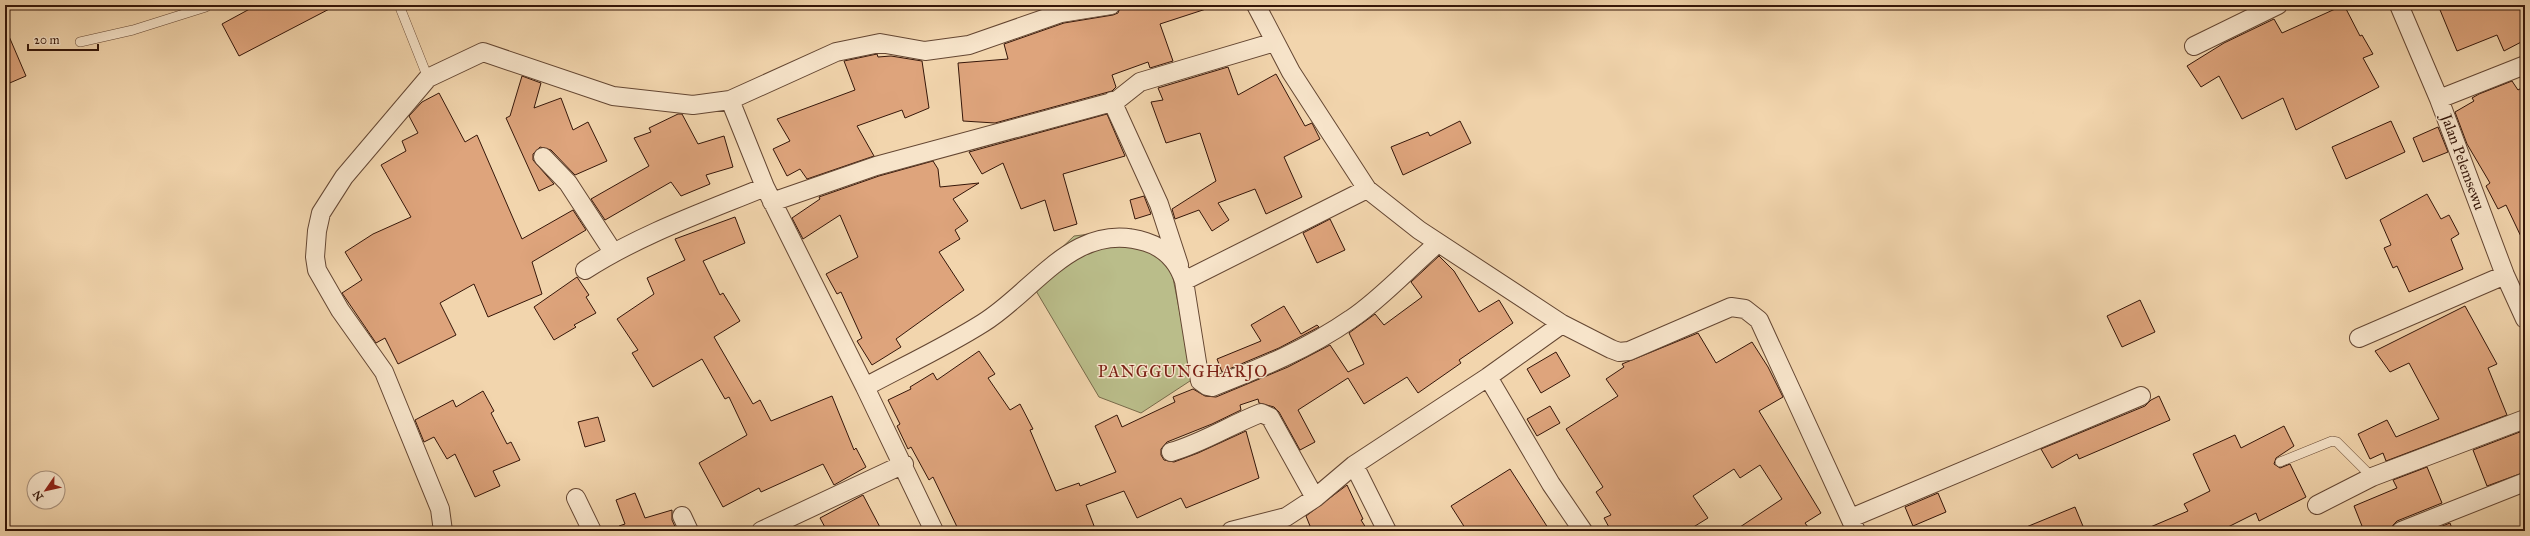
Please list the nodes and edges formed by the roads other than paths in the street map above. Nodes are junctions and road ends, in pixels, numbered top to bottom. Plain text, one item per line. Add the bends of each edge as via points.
1 (205, 5) edge
2 (399, 5) edge
3 (1111, 5) edge
4 (1256, 5) edge
5 (2278, 5) edge
6 (2399, 5) edge
7 (80, 42) dead end
8 (1275, 42) junction
9 (2194, 46) dead end
10 (2525, 65) edge
11 (428, 78) junction
12 (2440, 99) junction
13 (730, 100) junction
14 (1112, 101) junction
15 (543, 156) dead end
16 (1367, 189) junction
17 (769, 195) junction
18 (1438, 243) junction
19 (613, 252) junction
20 (585, 270) dead end
21 (1182, 273) junction
22 (2505, 275) junction
23 (2525, 319) edge
24 (1562, 324) junction
25 (2359, 338) dead end
26 (1488, 377) junction
27 (865, 387) junction
28 (2141, 396) dead end
29 (2525, 418) edge
30 (1171, 452) dead end
31 (2280, 462) dead end
32 (904, 464) junction
33 (1354, 465) junction
34 (2372, 477) junction
35 (2525, 482) edge
36 (576, 498) dead end
37 (1315, 498) junction
38 (2317, 505) dead end
39 (1288, 524) edge
40 (1853, 524) edge
41 (443, 531) edge
42 (592, 531) edge
43 (761, 531) edge
44 (934, 531) edge
45 (1231, 531) edge
46 (1387, 531) edge
47 (1583, 531) edge
48 (2401, 531) edge

1 - 7 lane via 206,7 133,30
2 - 11 lane
3 - 13 street via 1061,14 969,45 925,51 880,43 836,52
4 - 8 street
5 - 9 street
6 - 12 street, Jalan Pelemsewu
8 - 14 street via 1140,82
8 - 16 street via 1291,72
10 - 12 street
11 - 13 street via 483,52 613,96 693,105
11 - 41 street via 344,177 321,213 315,257 317,270 340,310 384,372 440,509
12 - 22 street, Jalan Pelemsewu
13 - 17 street
14 - 17 street
14 - 21 street via 1159,204
15 - 19 street via 568,183
16 - 18 street
16 - 21 street
17 - 19 street via 669,225
17 - 27 street
18 - 21 street via 1353,318 1321,339 1266,366 1212,387 1200,381
18 - 24 street
19 - 20 street
21 - 27 street via 1156,246 1132,237 1105,237 1067,253 984,322
22 - 23 street, Jalan Pelemsewu
22 - 25 street
24 - 26 street
24 - 40 street via 1619,352 1629,351 1731,307 1745,310 1759,320
26 - 33 street
26 - 47 street via 1551,484
27 - 32 street
28 - 40 street
29 - 34 street
30 - 37 street via 1195,445 1236,422 1261,412 1270,417
31 - 34 lane via 2332,441
32 - 43 street
32 - 44 street
33 - 37 street
33 - 46 street
34 - 38 street
35 - 48 street
36 - 42 street
37 - 39 street
39 - 45 street

